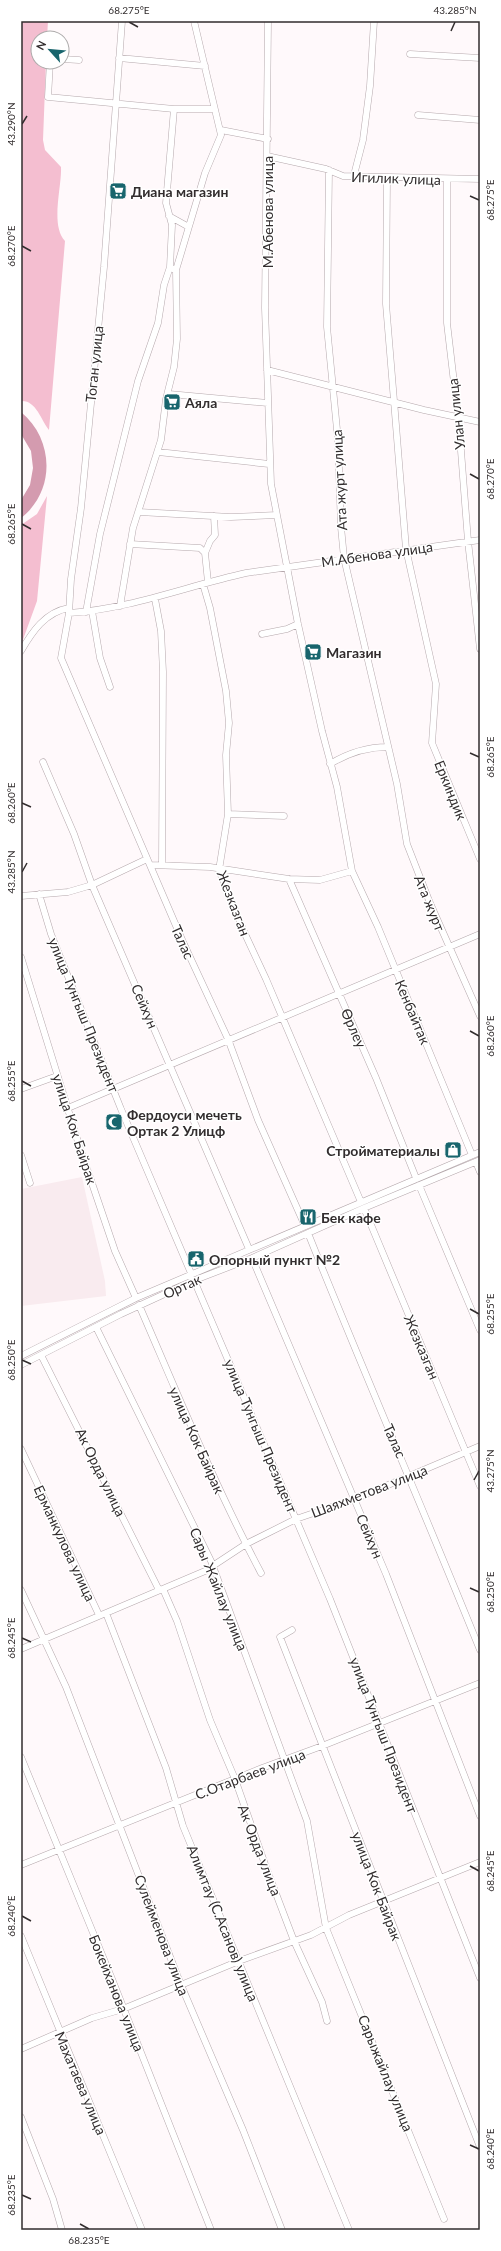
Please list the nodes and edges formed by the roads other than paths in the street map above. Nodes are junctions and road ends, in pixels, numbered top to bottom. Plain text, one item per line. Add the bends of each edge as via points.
1 (122, 21) edge
2 (194, 21) edge
3 (268, 21) edge
4 (374, 21) edge
5 (410, 54) dead end
6 (119, 58) junction
7 (480, 58) edge
8 (70, 59) edge
9 (80, 60) dead end
10 (205, 66) junction
11 (50, 70) edge
12 (116, 103) junction
13 (174, 109) junction
14 (213, 109) junction
15 (418, 115) dead end
16 (480, 120) edge
17 (221, 130) junction
18 (268, 140) junction
19 (267, 156) junction
20 (329, 170) junction
21 (354, 175) junction
22 (387, 178) junction
23 (448, 179) junction
24 (480, 179) edge
25 (168, 216) junction
26 (187, 226) junction
27 (173, 269) junction
28 (267, 370) junction
29 (333, 387) junction
30 (169, 394) junction
31 (394, 402) junction
32 (268, 403) junction
33 (458, 418) junction
34 (480, 422) edge
35 (158, 452) junction
36 (269, 464) junction
37 (139, 512) junction
38 (277, 515) junction
39 (214, 516) junction
40 (480, 540) edge
41 (468, 542) junction
42 (130, 544) junction
43 (406, 549) junction
44 (205, 553) junction
45 (344, 558) junction
46 (287, 567) junction
47 (205, 583) junction
48 (155, 599) junction
49 (120, 606) junction
50 (69, 610) junction
51 (89, 612) junction
52 (298, 624) junction
53 (262, 634) dead end
54 (480, 649) edge
55 (21, 651) edge
56 (61, 658) joint
57 (110, 687) dead end
58 (388, 747) junction
59 (43, 762) dead end
60 (330, 764) junction
61 (397, 784) joint
62 (228, 814) junction
63 (284, 816) dead end
64 (480, 860) edge
65 (148, 862) junction
66 (162, 865) junction
67 (220, 870) junction
68 (352, 871) junction
69 (289, 879) junction
70 (92, 885) junction
71 (39, 894) junction
72 (21, 896) edge
73 (480, 934) edge
74 (449, 948) junction
75 (21, 957) edge
76 (396, 970) junction
77 (339, 995) junction
78 (480, 1016) edge
79 (282, 1018) junction
80 (228, 1039) junction
81 (170, 1064) junction
82 (58, 1076) junction
83 (114, 1088) junction
84 (21, 1089) edge
85 (68, 1108) junction
86 (480, 1152) edge
87 (21, 1155) edge
88 (472, 1155) junction
89 (478, 1161) edge
90 (480, 1172) edge
91 (416, 1178) junction
92 (30, 1183) dead end
93 (419, 1185) junction
94 (361, 1202) junction
95 (364, 1208) junction
96 (305, 1226) junction
97 (308, 1233) junction
98 (249, 1249) junction
99 (252, 1258) junction
100 (194, 1277) junction
101 (136, 1298) junction
102 (139, 1305) junction
103 (96, 1327) junction
104 (480, 1330) edge
105 (22, 1353) edge
106 (41, 1355) junction
107 (21, 1365) edge
108 (480, 1446) edge
109 (21, 1449) edge
110 (465, 1452) junction
111 (410, 1477) junction
112 (480, 1486) edge
113 (355, 1499) junction
114 (296, 1518) junction
115 (246, 1544) junction
116 (212, 1567) junction
117 (261, 1572) dead end
118 (21, 1590) edge
119 (161, 1590) junction
120 (106, 1613) junction
121 (99, 1615) junction
122 (292, 1630) dead end
123 (44, 1639) junction
124 (21, 1649) edge
125 (480, 1650) edge
126 (480, 1683) edge
127 (436, 1700) junction
128 (378, 1724) junction
129 (322, 1746) junction
130 (21, 1758) edge
131 (285, 1760) junction
132 (235, 1779) junction
133 (297, 1793) joint
134 (176, 1803) junction
135 (480, 1816) edge
136 (118, 1826) junction
137 (59, 1850) junction
138 (480, 1862) edge
139 (21, 1865) edge
140 (440, 1879) junction
141 (383, 1903) junction
142 (326, 1928) junction
143 (21, 1936) edge
144 (294, 1941) junction
145 (239, 1961) junction
146 (480, 1978) edge
147 (181, 1985) junction
148 (122, 2008) junction
149 (327, 2021) dead end
150 (60, 2033) junction
151 (21, 2050) edge
152 (21, 2117) edge
153 (480, 2147) edge
154 (444, 2219) dead end
155 (62, 2230) edge
156 (142, 2230) edge
157 (212, 2230) edge
158 (282, 2230) edge
159 (349, 2230) edge

1 - 6 street, Тоган улица
2 - 10 street
3 - 18 street, М.Абенова улица
4 - 21 street via 363,140
5 - 7 street
6 - 10 street
6 - 12 street, Тоган улица
8 - 9 street
10 - 14 street
11 - 12 street via 48,96
12 - 13 street
12 - 50 street, Тоган улица via 104,268
13 - 14 street
13 - 25 street via 166,203
14 - 17 street
15 - 16 street
17 - 18 street
17 - 26 street
18 - 19 street, М.Абенова улица
19 - 20 street, Игилик улица
19 - 28 street, М.Абенова улица
20 - 21 street, Игилик улица via 343,176
20 - 29 street, Ата журт улица via 327,326
21 - 22 street, Игилик улица
22 - 23 street, Игилик улица
22 - 31 street via 386,304
23 - 24 street, Игилик улица
23 - 33 street, Улан улица via 447,323
25 - 26 street
25 - 27 street via 172,225
26 - 27 street
27 - 30 street via 177,339
27 - 51 street via 164,285 158,323 138,381 106,511 93,566
28 - 29 street
28 - 32 street, М.Абенова улица
29 - 31 street
29 - 45 street, Ата журт улица
30 - 32 street
30 - 35 street via 166,399
31 - 33 street
31 - 43 street
32 - 36 street, М.Абенова улица
33 - 34 street
33 - 41 street, Улан улица
35 - 36 street
35 - 37 street
36 - 38 street, М.Абенова улица
37 - 39 street
37 - 42 street
38 - 39 street
38 - 46 street, М.Абенова улица
39 - 44 street via 215,535
40 - 41 street, М.Абенова улица
41 - 43 street, М.Абенова улица
41 - 54 street, Улан улица
42 - 44 street via 200,548
42 - 49 street
43 - 45 street, М.Абенова улица
43 - 64 street, Еркиндик via 436,684 432,743
44 - 47 street, Жезказган
45 - 46 street, М.Абенова улица
45 - 58 street, Ата журт улица
46 - 47 street, М.Абенова улица
46 - 52 street, Кенбайтак
47 - 48 street, М.Абенова улица
47 - 62 street, Жезказган via 226,691 229,722 226,755
48 - 49 street, М.Абенова улица
48 - 66 street via 161,631 163,672
49 - 51 street, М.Абенова улица
50 - 51 street, М.Абенова улица
50 - 55 street via 58,611 36,627
50 - 56 street, Тоган улица
51 - 57 street
52 - 53 street
52 - 60 street, Кенбайтак
56 - 65 street, Талас
58 - 60 street via 358,751
58 - 61 street, Ата журт улица
59 - 70 street, Сейхун via 74,834
60 - 68 street, Кенбайтак
61 - 74 street, Ата журт via 408,844
62 - 63 street
62 - 67 street, Жезказган
65 - 66 street
65 - 70 street
65 - 80 street, Талас
66 - 67 street via 210,867
67 - 69 street
67 - 79 street, Жезказган
68 - 69 street via 320,880
68 - 76 street, Кенбайтак
69 - 77 street, Өрлеу
70 - 71 street via 68,892
70 - 81 street, Сейхун
71 - 72 street
71 - 83 street, улица Тунгыш Президент via 51,934
73 - 74 street
74 - 76 street
74 - 78 street, Ата журт
75 - 82 street, улица Кок Байрак
76 - 77 street
76 - 88 street, Кенбайтак
77 - 79 street
77 - 91 street, Өрлеу
79 - 80 street
79 - 94 street, Жезказган
80 - 81 street
80 - 96 street, Талас via 258,1120
81 - 83 street
81 - 98 street, Сейхун
82 - 84 street
82 - 85 street, улица Кок Байрак
83 - 85 street
83 - 100 street, улица Тунгыш Президент via 151,1181
85 - 101 street, улица Кок Байрак via 115,1250
86 - 88 street, Ортак
87 - 92 street
88 - 91 street, Ортак
89 - 90 street
89 - 93 street, Ортак
91 - 94 street, Ортак
93 - 95 street, Ортак
93 - 104 street
94 - 96 street, Ортак
95 - 97 street, Ортак
95 - 110 street, Жезказган
96 - 98 street, Ортак
97 - 99 street, Ортак
97 - 111 street, Талас via 366,1378
98 - 100 street, Ортак
99 - 100 street, Ортак
99 - 113 street, Сейхун
100 - 101 street, Ортак
100 - 102 street, Ортак
100 - 114 street, улица Тунгыш Президент
101 - 105 street, Ортак
102 - 103 street, Ортак
102 - 115 street, улица Кок Байрак via 179,1402
103 - 106 street, Ортак
103 - 116 street, Сары Жайлау улица via 186,1508
106 - 107 street, Ортак
106 - 119 street, Ак Орда улица
108 - 110 street, Шаяхметова улица
109 - 121 street, Ерманкулова улица
110 - 111 street, Шаяхметова улица
110 - 112 street, Жезказган
111 - 113 street, Шаяхметова улица
111 - 125 street, Талас
113 - 114 street, Шаяхметова улица
113 - 127 street, Сейхун
114 - 115 street, Шаяхметова улица
114 - 128 street, улица Тунгыш Президент
115 - 116 street, Шаяхметова улица
115 - 117 street, улица Кок Байрак
116 - 119 street, Шаяхметова улица
116 - 131 street, Сары Жайлау улица
118 - 123 street, Сулейменова улица
119 - 120 street, Шаяхметова улица
119 - 132 street, Ак Орда улица via 177,1621 210,1720
120 - 121 street, Шаяхметова улица
120 - 134 street, Алимтау (С.Асанов) улица via 166,1768
121 - 123 street, Шаяхметова улица
122 - 129 street, улица Кок Байрак via 280,1637
123 - 124 street, Шаяхметова улица
123 - 136 street, Сулейменова улица via 66,1686
126 - 127 street, С.Отарбаев улица
127 - 128 street, С.Отарбаев улица
127 - 135 street, Сейхун
128 - 129 street, С.Отарбаев улица
128 - 140 street, улица Тунгыш Президент
129 - 131 street, С.Отарбаев улица
129 - 141 street, улица Кок Байрак
130 - 137 street, Бокейханова улица
131 - 132 street, С.Отарбаев улица
131 - 133 street, Сары Жайлау улица
132 - 134 street, С.Отарбаев улица
132 - 144 street, Ак Орда улица
133 - 142 street, Сарыжайлау улица via 311,1841
134 - 136 street, С.Отарбаев улица
134 - 145 street, Алимтау (С.Асанов) улица
136 - 137 street, С.Отарбаев улица
136 - 147 street, Сулейменова улица via 160,1925
137 - 139 street, С.Отарбаев улица
137 - 148 street, Бокейханова улица
138 - 140 street
140 - 141 street
140 - 146 street, улица Тунгыш Президент
141 - 142 street via 349,1915
141 - 153 street, улица Кок Байрак
142 - 144 street
142 - 154 street, Сарыжайлау улица
143 - 150 street, Махатаева улица
144 - 145 street
144 - 149 street, Ак Орда улица via 322,2002
145 - 147 street
145 - 159 street, Алимтау (С.Асанов) улица
147 - 148 street
147 - 158 street, Сулейменова улица via 243,2130
148 - 150 street
148 - 157 street, Бокейханова улица
150 - 151 street
150 - 156 street, Махатаева улица
152 - 155 street via 53,2199

